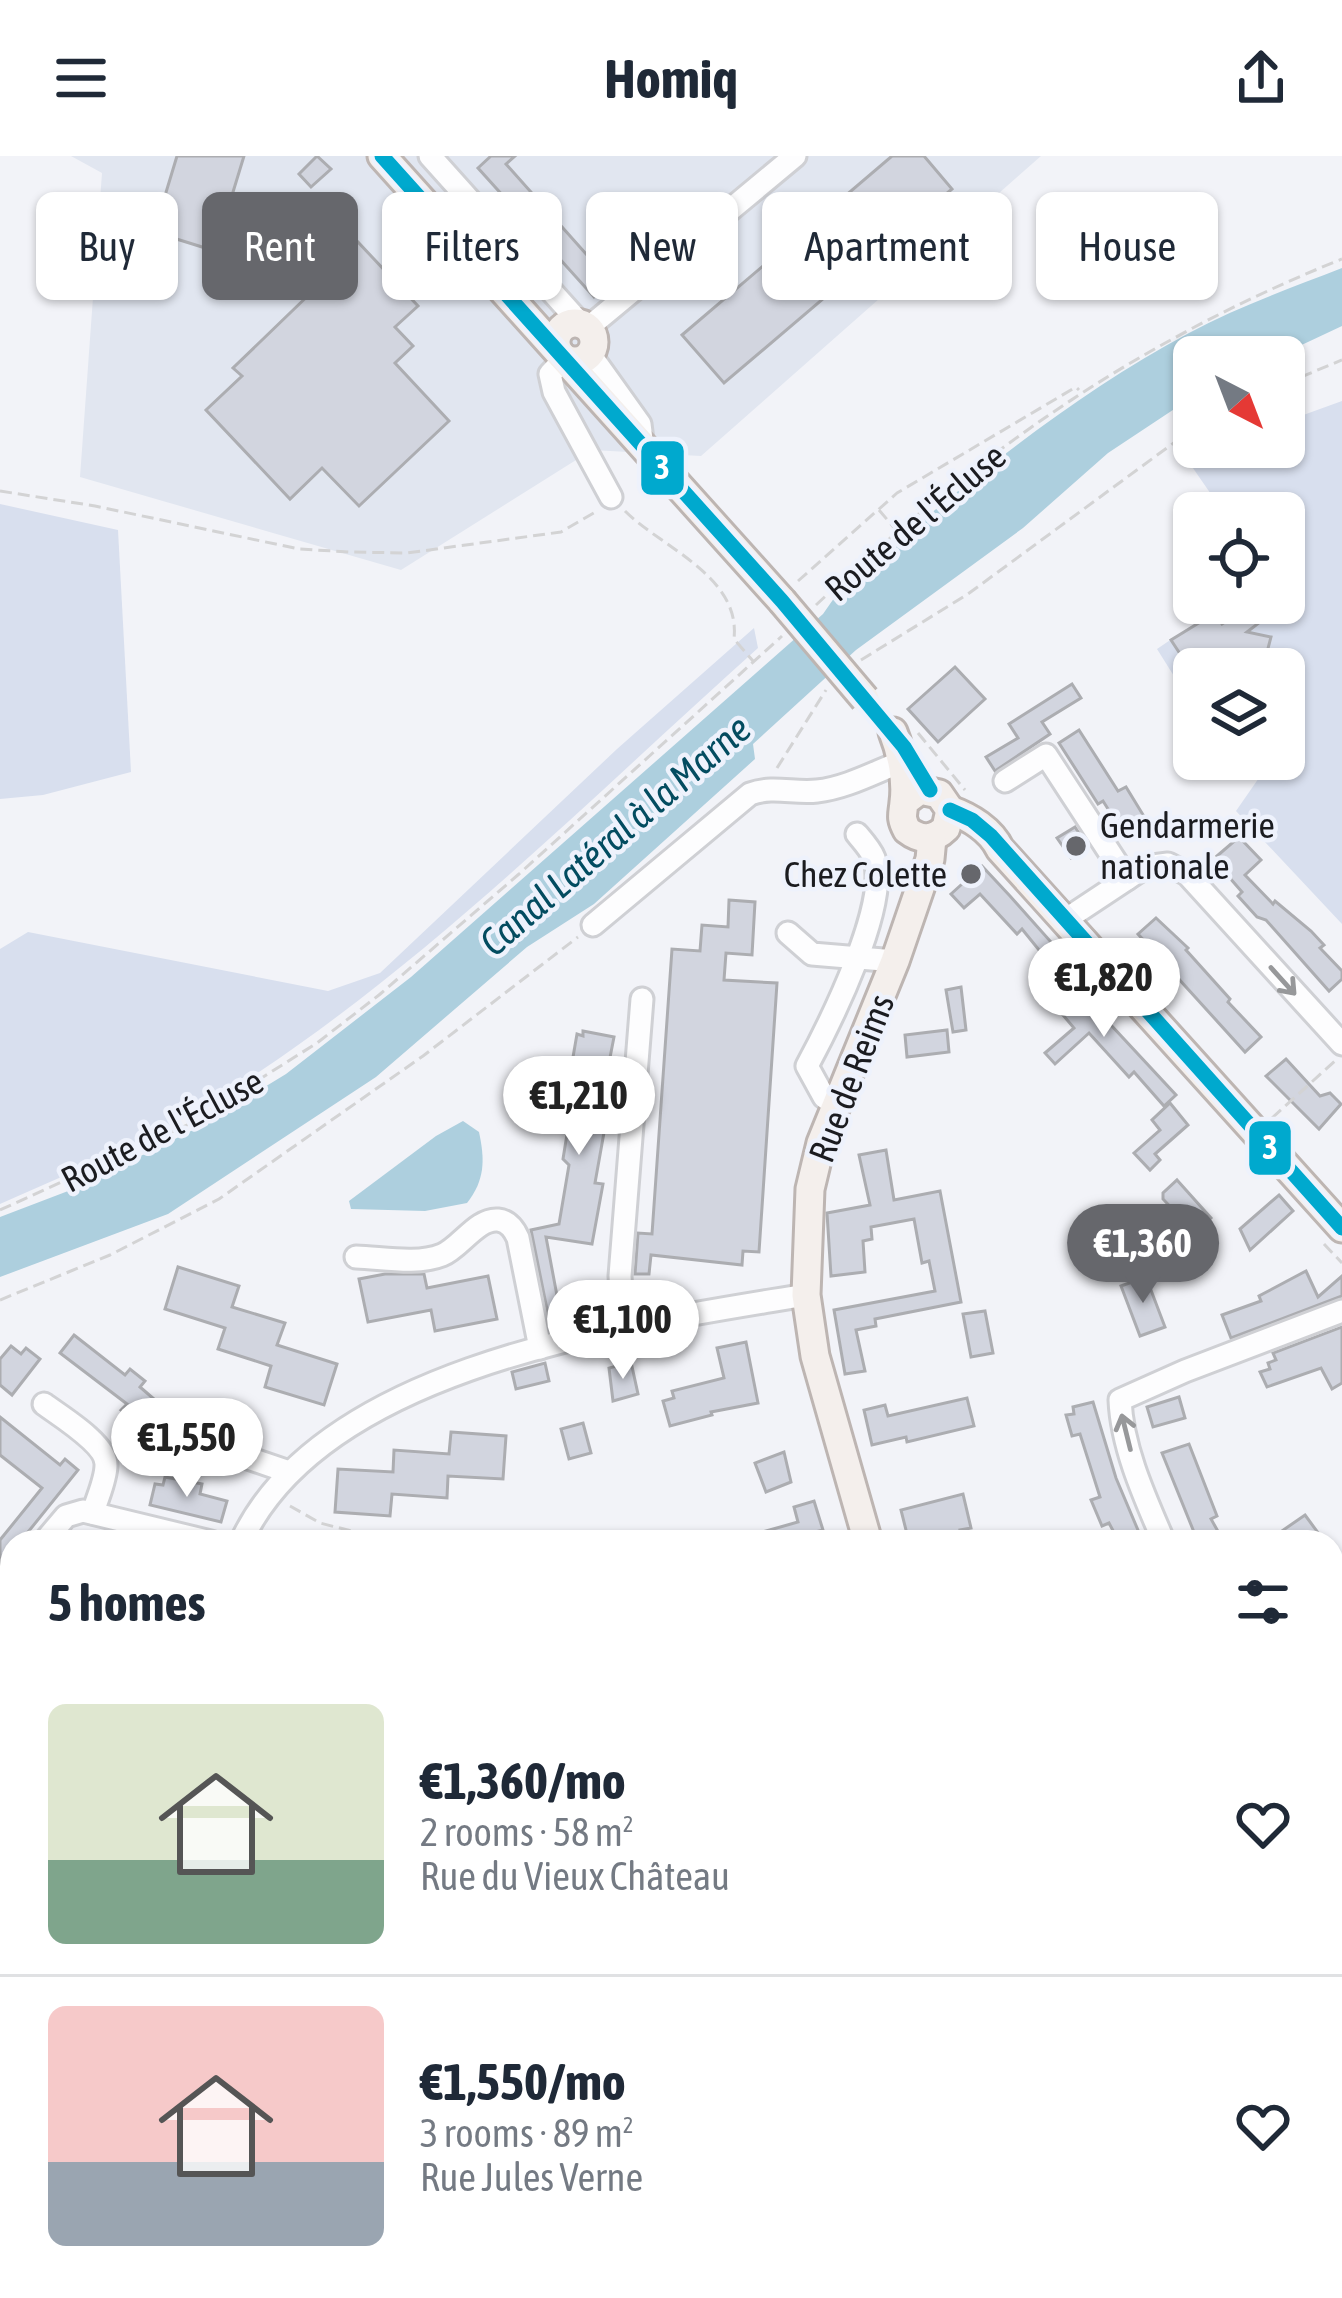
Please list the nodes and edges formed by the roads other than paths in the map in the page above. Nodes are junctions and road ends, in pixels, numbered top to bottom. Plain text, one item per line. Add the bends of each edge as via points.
1 (382, 156) edge
2 (430, 156) edge
3 (794, 156) edge
4 (574, 342) junction
5 (611, 497) road end
6 (886, 718) junction
7 (902, 762) junction
8 (1005, 781) dead end
9 (927, 817) junction
10 (857, 834) dead end
11 (1000, 850) junction
12 (1127, 879) junction
13 (1065, 920) junction
14 (593, 925) road end
15 (788, 933) dead end
16 (858, 957) junction
17 (896, 962) junction
18 (642, 999) dead end
19 (1342, 1044) edge
20 (837, 1106) junction
21 (1342, 1228) edge
22 (356, 1257) dead end
23 (806, 1294) junction
24 (1342, 1311) edge
25 (623, 1329) junction
26 (540, 1348) junction
27 (44, 1404) dead end
28 (186, 1429) dead end
29 (106, 1465) junction
30 (289, 1472) junction
31 (94, 1513) junction
32 (65, 1516) junction
33 (54, 1530) edge
34 (163, 1530) edge
35 (249, 1530) edge
36 (865, 1530) edge
37 (1159, 1530) edge

1 - 4 main road via 528,317
2 - 4 street
3 - 4 street
4 - 5 street via 550,374 554,392
4 - 6 main road, bridge via 643,447
6 - 7 main road, Rue de Reims
6 - 9 main road
7 - 9 main road, Rue de Reims
7 - 14 street via 813,792 750,794
8 - 12 street via 1046,755
9 - 11 main road
9 - 11 main road via 977,824
9 - 17 main road, Rue de Reims via 930,859
10 - 16 street via 875,860 876,883
11 - 13 main road
12 - 13 street
12 -> 19 street via 1168,864 1187,874
13 - 21 main road
15 - 16 street via 812,954
16 - 17 street
16 - 20 street via 807,1066
17 - 20 main road, Rue de Reims
18 - 25 street via 620,1276
20 - 23 main road, Rue de Reims via 810,1189
22 - 26 street via 436,1258 499,1220 518,1238
23 - 25 street
23 - 36 main road, Rue de Reims via 814,1356
37 -> 24 street via 1120,1400
25 - 26 street
26 - 30 street via 397,1399
27 - 29 street via 98,1445
28 - 30 street
29 - 31 street
29 - 32 street
30 - 35 street
31 - 32 street
31 - 34 street
32 - 33 street

